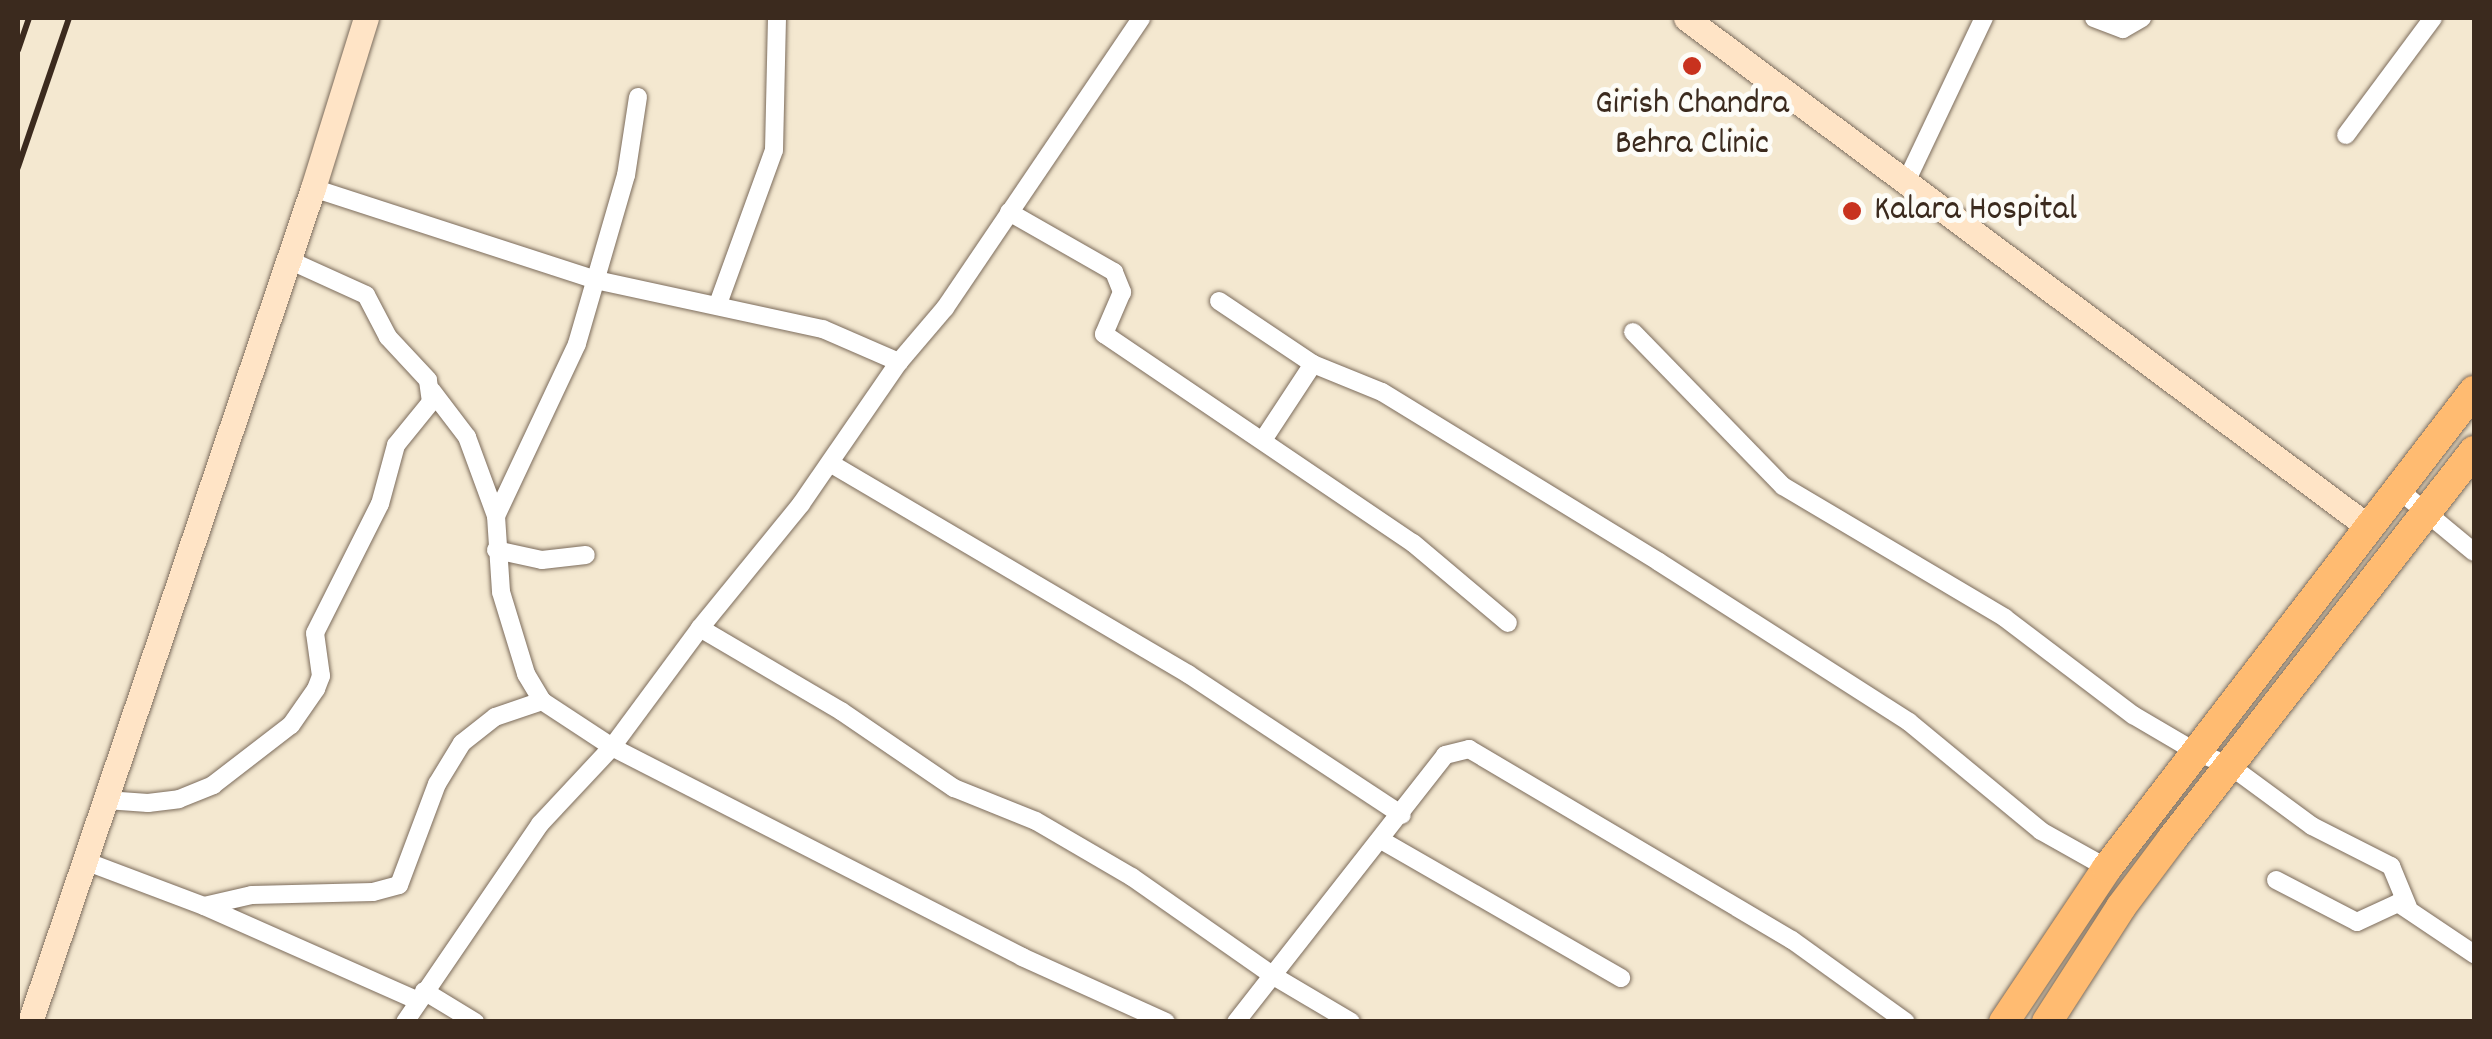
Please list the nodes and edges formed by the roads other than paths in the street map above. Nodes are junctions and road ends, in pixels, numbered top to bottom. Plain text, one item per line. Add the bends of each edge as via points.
1 (366, 18) edge
2 (776, 18) edge
3 (1142, 18) edge
4 (1686, 18) edge
5 (1984, 18) edge
6 (2094, 18) edge
7 (2142, 18) edge
8 (2432, 18) edge
9 (638, 96) dead end
10 (2346, 134) dead end
11 (1906, 182) junction
12 (313, 188) junction
13 (1009, 212) junction
14 (289, 260) junction
15 (596, 280) junction
16 (1219, 301) dead end
17 (718, 304) junction
18 (1633, 332) dead end
19 (899, 362) junction
20 (1313, 364) junction
21 (432, 391) junction
22 (2474, 391) edge
23 (1264, 440) junction
24 (2474, 452) edge
25 (830, 463) junction
26 (2399, 490) junction
27 (2428, 513) junction
28 (496, 516) junction
29 (2370, 528) junction
30 (496, 550) junction
31 (2474, 552) edge
32 (586, 555) dead end
33 (1508, 623) dead end
34 (700, 628) junction
35 (542, 701) junction
36 (612, 747) junction
37 (2196, 752) junction
38 (2230, 765) junction
39 (106, 800) junction
40 (1402, 814) junction
41 (1381, 840) junction
42 (85, 861) junction
43 (2107, 868) junction
44 (2276, 880) dead end
45 (204, 906) junction
46 (2408, 906) junction
47 (2474, 954) edge
48 (1272, 975) junction
49 (1621, 978) dead end
50 (421, 996) junction
51 (30, 1022) edge
52 (405, 1022) edge
53 (475, 1022) edge
54 (1166, 1022) edge
55 (1236, 1022) edge
56 (1352, 1022) edge
57 (1906, 1022) edge
58 (2004, 1022) edge
59 (2047, 1022) edge

1 - 12 main road
2 - 17 street via 774,150
3 - 13 street
4 - 11 main road
5 - 11 street
6 - 7 street via 2123,29
8 - 10 street
9 - 15 street via 626,175
11 - 29 main road
12 - 14 main road
12 - 15 street
13 - 19 street via 945,308
13 - 23 street via 1114,272 1122,292 1104,334
14 - 21 street via 366,295 388,338
14 - 39 main road
15 - 17 street
15 - 28 street via 566,373
16 - 20 street
17 - 19 street via 823,329
18 - 37 street via 1783,486 2005,618 2133,714
19 - 25 street
20 - 23 street
20 - 43 street via 1382,392 1660,562 1908,722 2041,831
21 - 28 street via 468,437
21 - 39 street via 396,445 380,504 315,632 321,676 291,725 213,786 148,804
22 - 26 highway
23 - 33 street via 1413,543
24 - 27 highway
25 - 34 street
25 - 40 street via 1188,674
26 - 27 street
26 - 29 highway
27 - 31 street
27 - 38 highway
28 - 30 street
29 - 37 highway
30 - 32 street via 542,560
30 - 35 street via 514,642
34 - 36 street
34 - 48 street via 954,788 1036,821 1132,877
35 - 36 street
35 - 45 street via 495,718 462,742 437,784 399,885 373,892 252,895
36 - 50 street via 540,824
36 - 54 street via 1022,957
37 - 38 street
37 - 43 highway
38 - 46 street via 2312,826 2391,866
38 - 59 highway via 2121,907
39 - 42 main road
40 - 41 street
40 - 57 street via 1445,755 1469,748 1792,940
41 - 48 street
41 - 49 street
42 - 45 street
42 - 51 main road
43 - 58 highway
44 - 46 street via 2357,922 2390,904
45 - 50 street
46 - 47 street
48 - 55 street
48 - 56 street
50 - 52 street
50 - 53 street

